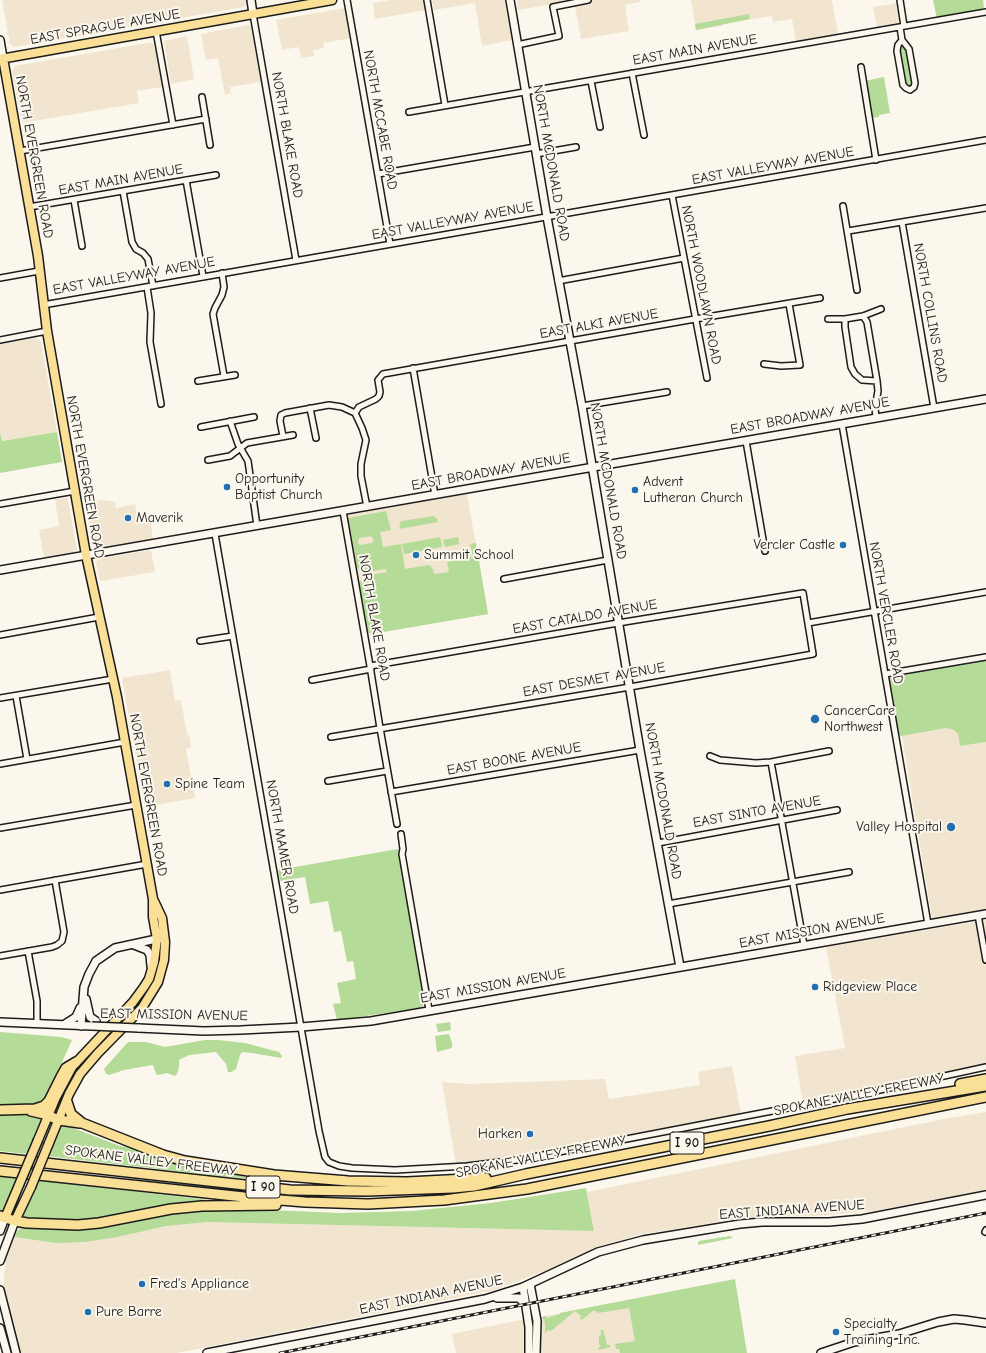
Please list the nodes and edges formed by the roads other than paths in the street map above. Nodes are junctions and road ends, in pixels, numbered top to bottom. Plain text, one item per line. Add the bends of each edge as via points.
1 (251, 0) edge
2 (332, 0) edge
3 (347, 0) edge
4 (427, 0) edge
5 (510, 0) edge
6 (588, 0) edge
7 (900, 0) edge
8 (986, 12) edge
9 (254, 14) junction
10 (902, 27) junction
11 (156, 31) junction
12 (0, 40) edge
13 (902, 40) junction
14 (517, 45) junction
15 (2, 58) edge
16 (861, 68) dead end
17 (632, 73) junction
18 (591, 81) junction
19 (526, 91) junction
20 (202, 97) dead end
21 (445, 105) junction
22 (409, 112) dead end
23 (206, 119) junction
24 (173, 125) junction
25 (600, 127) dead end
26 (644, 135) dead end
27 (986, 140) edge
28 (210, 144) dead end
29 (576, 147) dead end
30 (20, 151) junction
31 (536, 151) junction
32 (876, 160) junction
33 (378, 174) junction
34 (216, 175) dead end
35 (186, 180) junction
36 (123, 191) junction
37 (672, 195) junction
38 (74, 200) junction
39 (843, 206) dead end
40 (29, 207) junction
41 (986, 208) edge
42 (546, 217) junction
43 (902, 222) junction
44 (848, 231) junction
45 (390, 244) junction
46 (82, 246) dead end
47 (684, 258) junction
48 (296, 260) junction
49 (40, 271) junction
50 (222, 273) junction
51 (203, 276) junction
52 (0, 278) edge
53 (558, 281) junction
54 (152, 286) junction
55 (146, 287) junction
56 (857, 290) dead end
57 (820, 298) dead end
58 (789, 304) junction
59 (43, 305) junction
60 (881, 309) dead end
61 (863, 316) junction
62 (695, 319) junction
63 (828, 319) dead end
64 (845, 319) junction
65 (47, 331) junction
66 (0, 340) edge
67 (570, 341) junction
68 (764, 364) dead end
69 (413, 368) junction
70 (235, 374) dead end
71 (224, 376) junction
72 (707, 378) dead end
73 (198, 381) dead end
74 (877, 381) junction
75 (667, 392) dead end
76 (986, 399) edge
77 (161, 404) dead end
78 (582, 406) junction
79 (310, 408) junction
80 (934, 408) junction
81 (354, 413) junction
82 (254, 417) dead end
83 (876, 418) junction
84 (230, 421) junction
85 (842, 424) junction
86 (201, 427) dead end
87 (293, 435) dead end
88 (283, 436) junction
89 (316, 438) dead end
90 (746, 441) junction
91 (240, 449) junction
92 (208, 460) dead end
93 (592, 468) junction
94 (75, 491) junction
95 (435, 495) junction
96 (0, 504) edge
97 (367, 507) junction
98 (343, 512) junction
99 (257, 526) junction
100 (215, 534) junction
101 (765, 551) dead end
102 (86, 555) junction
103 (608, 560) junction
104 (0, 570) edge
105 (504, 579) dead end
106 (986, 592) edge
107 (874, 612) junction
108 (99, 617) junction
109 (618, 623) junction
110 (808, 623) junction
111 (0, 635) edge
112 (233, 636) junction
113 (200, 641) dead end
114 (986, 657) edge
115 (371, 668) junction
116 (885, 674) junction
117 (113, 679) junction
118 (312, 680) dead end
119 (630, 687) junction
120 (16, 696) junction
121 (0, 698) edge
122 (380, 728) junction
123 (331, 737) dead end
124 (125, 742) junction
125 (640, 750) junction
126 (829, 751) dead end
127 (710, 756) dead end
128 (27, 759) junction
129 (771, 762) junction
130 (0, 764) edge
131 (387, 771) junction
132 (328, 781) dead end
133 (391, 792) junction
134 (136, 805) junction
135 (837, 810) dead end
136 (781, 820) junction
137 (397, 824) dead end
138 (0, 828) edge
139 (401, 834) dead end
140 (658, 843) junction
141 (147, 864) junction
142 (849, 872) dead end
143 (55, 880) junction
144 (792, 882) junction
145 (0, 890) edge
146 (668, 904) junction
147 (986, 914) edge
148 (978, 915) junction
149 (928, 924) junction
150 (161, 938) junction
151 (130, 944) junction
152 (804, 946) junction
153 (28, 952) junction
154 (0, 956) edge
155 (986, 960) edge
156 (680, 967) junction
157 (152, 971) junction
158 (84, 987) junction
159 (82, 1003) junction
160 (429, 1010) junction
161 (0, 1022) edge
162 (38, 1024) junction
163 (94, 1024) junction
164 (63, 1025) junction
165 (81, 1026) junction
166 (301, 1027) junction
167 (76, 1062) junction
168 (986, 1067) edge
169 (986, 1079) edge
170 (986, 1086) edge
171 (986, 1097) edge
172 (67, 1102) junction
173 (986, 1102) edge
174 (16, 1109) junction
175 (847, 1109) junction
176 (0, 1110) edge
177 (48, 1116) junction
178 (59, 1120) junction
179 (82, 1123) junction
180 (851, 1124) junction
181 (0, 1158) edge
182 (0, 1171) edge
183 (526, 1174) junction
184 (986, 1196) edge
185 (305, 1202) junction
186 (3, 1217) edge
187 (15, 1221) junction
188 (0, 1231) edge
189 (0, 1261) edge
190 (527, 1285) junction
191 (0, 1290) edge
192 (485, 1299) junction
193 (527, 1305) junction
194 (986, 1323) edge
195 (0, 1328) edge
196 (6, 1353) edge
197 (16, 1353) edge
198 (207, 1353) edge
199 (529, 1353) edge
200 (536, 1353) edge
201 (821, 1353) edge

1 - 9 street
2 - 9 main road, EAST SPRAGUE AVENUE
3 - 33 street, NORTH MCCABE ROAD
4 - 21 street
5 - 14 street, NORTH MCDONALD ROAD
6 - 14 street via 553,7 559,36
7 - 10 street
8 - 10 street, EAST MAIN AVENUE
9 - 11 main road, EAST SPRAGUE AVENUE
9 - 48 street, NORTH BLAKE ROAD
10 - 13 street
10 - 17 street, EAST MAIN AVENUE
11 - 15 main road, EAST SPRAGUE AVENUE
11 - 24 street
12 - 15 street
13 - 13 street via 909,49 915,83 910,90 903,85 897,52
14 - 19 street, NORTH MCDONALD ROAD
15 - 30 main road, NORTH EVERGREEN ROAD
16 - 32 street
17 - 18 street, EAST MAIN AVENUE
17 - 26 street
18 - 19 street, EAST MAIN AVENUE
18 - 25 street
19 - 21 street, EAST MAIN AVENUE
19 - 31 street, NORTH MCDONALD ROAD
20 - 23 street
21 - 22 street, EAST MAIN AVENUE
23 - 24 street
23 - 28 street
24 - 30 street
27 - 32 street, EAST VALLEYWAY AVENUE
29 - 31 street
30 - 40 main road, NORTH EVERGREEN ROAD
31 - 33 street
31 - 42 street, NORTH MCDONALD ROAD
32 - 37 street, EAST VALLEYWAY AVENUE
33 - 45 street, NORTH MCCABE ROAD
34 - 35 street, EAST MAIN AVENUE
35 - 36 street, EAST MAIN AVENUE
35 - 51 street
36 - 38 street, EAST MAIN AVENUE
36 - 54 street via 132,242 148,259
37 - 42 street, EAST VALLEYWAY AVENUE
37 - 47 street, NORTH WOODLAWN ROAD
38 - 40 street, EAST MAIN AVENUE
38 - 46 street
39 - 44 street
40 - 49 main road, NORTH EVERGREEN ROAD
41 - 43 street
42 - 45 street, EAST VALLEYWAY AVENUE
42 - 53 street, NORTH MCDONALD ROAD
43 - 44 street
43 - 80 street, NORTH COLLINS ROAD
44 - 56 street
45 - 48 street, EAST VALLEYWAY AVENUE
47 - 53 street
47 - 62 street, NORTH WOODLAWN ROAD
48 - 50 street, EAST VALLEYWAY AVENUE
49 - 52 street
49 - 59 main road, NORTH EVERGREEN ROAD
50 - 51 street, EAST VALLEYWAY AVENUE
50 - 71 street via 224,287 213,314
51 - 54 street, EAST VALLEYWAY AVENUE
53 - 67 street, NORTH MCDONALD ROAD
54 - 55 street, EAST VALLEYWAY AVENUE
55 - 59 street, EAST VALLEYWAY AVENUE
55 - 77 street via 150,313 150,342
57 - 58 street, EAST ALKI AVENUE
58 - 62 street, EAST ALKI AVENUE
58 - 68 street via 800,365
59 - 65 main road, NORTH EVERGREEN ROAD
60 - 61 street
61 - 64 street
61 - 74 street via 867,322
62 - 67 street, EAST ALKI AVENUE
62 - 72 street, NORTH WOODLAWN ROAD
63 - 64 street
64 - 74 street via 850,360 855,374 862,380
65 - 66 street
65 - 94 main road, NORTH EVERGREEN ROAD
67 - 69 street, EAST ALKI AVENUE
67 - 78 street, NORTH MCDONALD ROAD
69 - 81 street, EAST ALKI AVENUE via 383,374 378,380 379,396 376,400 359,407
69 - 95 street
70 - 71 street
71 - 73 street
74 - 83 street
75 - 78 street
76 - 80 street, EAST BROADWAY AVENUE
78 - 93 street, NORTH MCDONALD ROAD
79 - 81 street via 329,405 342,407
79 - 88 street via 283,414 280,421
79 - 89 street
80 - 83 street, EAST BROADWAY AVENUE
81 - 97 street via 366,440 361,476
82 - 84 street
83 - 85 street, EAST BROADWAY AVENUE
84 - 86 street
84 - 91 street
85 - 90 street, EAST BROADWAY AVENUE
85 - 107 street, NORTH VERCLER ROAD
87 - 88 street
88 - 91 street via 250,442
90 - 93 street, EAST BROADWAY AVENUE
90 - 101 street
91 - 92 street via 230,456
91 - 99 street via 248,461
93 - 95 street, EAST BROADWAY AVENUE
93 - 103 street, NORTH MCDONALD ROAD
94 - 96 street
94 - 102 main road, NORTH EVERGREEN ROAD
95 - 97 street, EAST BROADWAY AVENUE
97 - 98 street, EAST BROADWAY AVENUE
98 - 99 street, EAST BROADWAY AVENUE
98 - 115 street, NORTH BLAKE ROAD
99 - 100 street, EAST BROADWAY AVENUE
100 - 102 street, EAST BROADWAY AVENUE
100 - 112 street, NORTH MAMER ROAD
102 - 104 street, EAST BROADWAY AVENUE
102 - 108 main road, NORTH EVERGREEN ROAD
103 - 105 street
103 - 109 street, NORTH MCDONALD ROAD
106 - 107 street
107 - 110 street
107 - 116 street, NORTH VERCLER ROAD
108 - 111 street
108 - 117 main road, NORTH EVERGREEN ROAD
109 - 110 street, EAST CATALDO AVENUE via 803,593
109 - 115 street, EAST CATALDO AVENUE
109 - 119 street, NORTH MCDONALD ROAD
110 - 119 street, EAST DESMET AVENUE via 813,654
112 - 113 street
112 - 166 street, NORTH MAMER ROAD
114 - 116 street
115 - 118 street, EAST CATALDO AVENUE
115 - 122 street, NORTH BLAKE ROAD
116 - 149 street, NORTH VERCLER ROAD
117 - 120 street
117 - 124 main road, NORTH EVERGREEN ROAD
119 - 122 street, EAST DESMET AVENUE
119 - 125 street, NORTH MCDONALD ROAD
120 - 121 street
120 - 128 street
122 - 123 street
122 - 131 street, NORTH BLAKE ROAD
124 - 128 street
124 - 134 main road, NORTH EVERGREEN ROAD
125 - 133 street, EAST BOONE AVENUE
125 - 140 street, NORTH MCDONALD ROAD
126 - 129 street
127 - 129 street via 715,759 743,762
128 - 130 street
129 - 136 street
131 - 132 street
131 - 133 street, NORTH BLAKE ROAD
133 - 137 street, NORTH BLAKE ROAD
134 - 138 street
134 - 141 main road, NORTH EVERGREEN ROAD
135 - 136 street, EAST SINTO AVENUE
136 - 140 street, EAST SINTO AVENUE
136 - 144 street
139 - 160 street via 402,854
140 - 146 street, NORTH MCDONALD ROAD
141 - 143 street
141 - 150 main road, NORTH EVERGREEN ROAD via 153,899 153,917
142 - 144 street
143 - 145 street
143 - 153 street via 64,932 62,941 52,947
144 - 146 street
144 - 152 street
146 - 156 street, NORTH MCDONALD ROAD
147 - 148 street, EAST MISSION AVENUE
148 - 149 street, EAST MISSION AVENUE
148 - 155 street
149 - 152 street, EAST MISSION AVENUE
150 - 151 street
150 - 157 main road, NORTH EVERGREEN ROAD
150 - 172 main road, NORTH EVERGREEN ROAD via 164,960 162,971 151,994 142,1008 88,1063
151 - 157 street via 147,950
151 - 158 street via 115,948 100,958
152 - 156 street, EAST MISSION AVENUE
153 - 154 street
153 - 162 street via 37,1001
156 - 160 street, EAST MISSION AVENUE
157 - 167 main road, NORTH EVERGREEN ROAD via 133,1002
158 - 159 street
158 - 163 street via 88,1012
159 - 164 street via 76,1017
159 - 165 street
160 - 166 street, EAST MISSION AVENUE via 371,1021
161 - 162 street, EAST MISSION AVENUE
162 - 164 street, EAST MISSION AVENUE
163 - 165 street, EAST MISSION AVENUE
163 - 166 street, EAST MISSION AVENUE, bridge via 219,1031
164 - 165 street, EAST MISSION AVENUE
166 - 168 street, NORTH MAMER ROAD via 325,1157 329,1162 352,1168 395,1170 517,1160 866,1093
167 - 174 highway via 66,1068 44,1106
167 - 177 main road, NORTH EVERGREEN ROAD
169 - 175 highway
170 - 175 highway, SPOKANE VALLEY FREEWAY / I 90
171 - 180 highway, SPOKANE VALLEY FREEWAY / I 90
172 - 178 main road, NORTH EVERGREEN ROAD
172 - 179 highway via 71,1114
173 - 180 highway
174 - 176 highway
174 - 177 highway
175 - 183 highway, SPOKANE VALLEY FREEWAY / I 90
177 - 178 highway
177 - 186 main road, NORTH EVERGREEN ROAD, bridge
178 - 179 highway
178 - 187 main road, NORTH EVERGREEN ROAD, bridge
179 - 183 highway via 163,1155 274,1175 348,1181 407,1182 482,1179
180 - 185 highway, SPOKANE VALLEY FREEWAY / I 90 via 500,1194 398,1203
181 - 183 highway, SPOKANE VALLEY FREEWAY / I 90 via 290,1190 381,1191 453,1188
182 - 185 highway, SPOKANE VALLEY FREEWAY / I 90
184 - 190 street, EAST INDIANA AVENUE via 862,1219 747,1224 643,1240 598,1252
185 - 187 highway via 195,1206 91,1224
186 - 187 highway
186 - 188 street, NORTH EVERGREEN ROAD
187 - 189 street, NORTH EVERGREEN ROAD
190 - 192 street, EAST INDIANA AVENUE
190 - 193 street
190 - 200 street via 537,1321
191 - 197 street
192 - 193 street via 518,1298
192 - 198 street, EAST INDIANA AVENUE
193 - 199 street
194 - 201 street via 964,1320 938,1322 899,1334 831,1348
195 - 196 street

